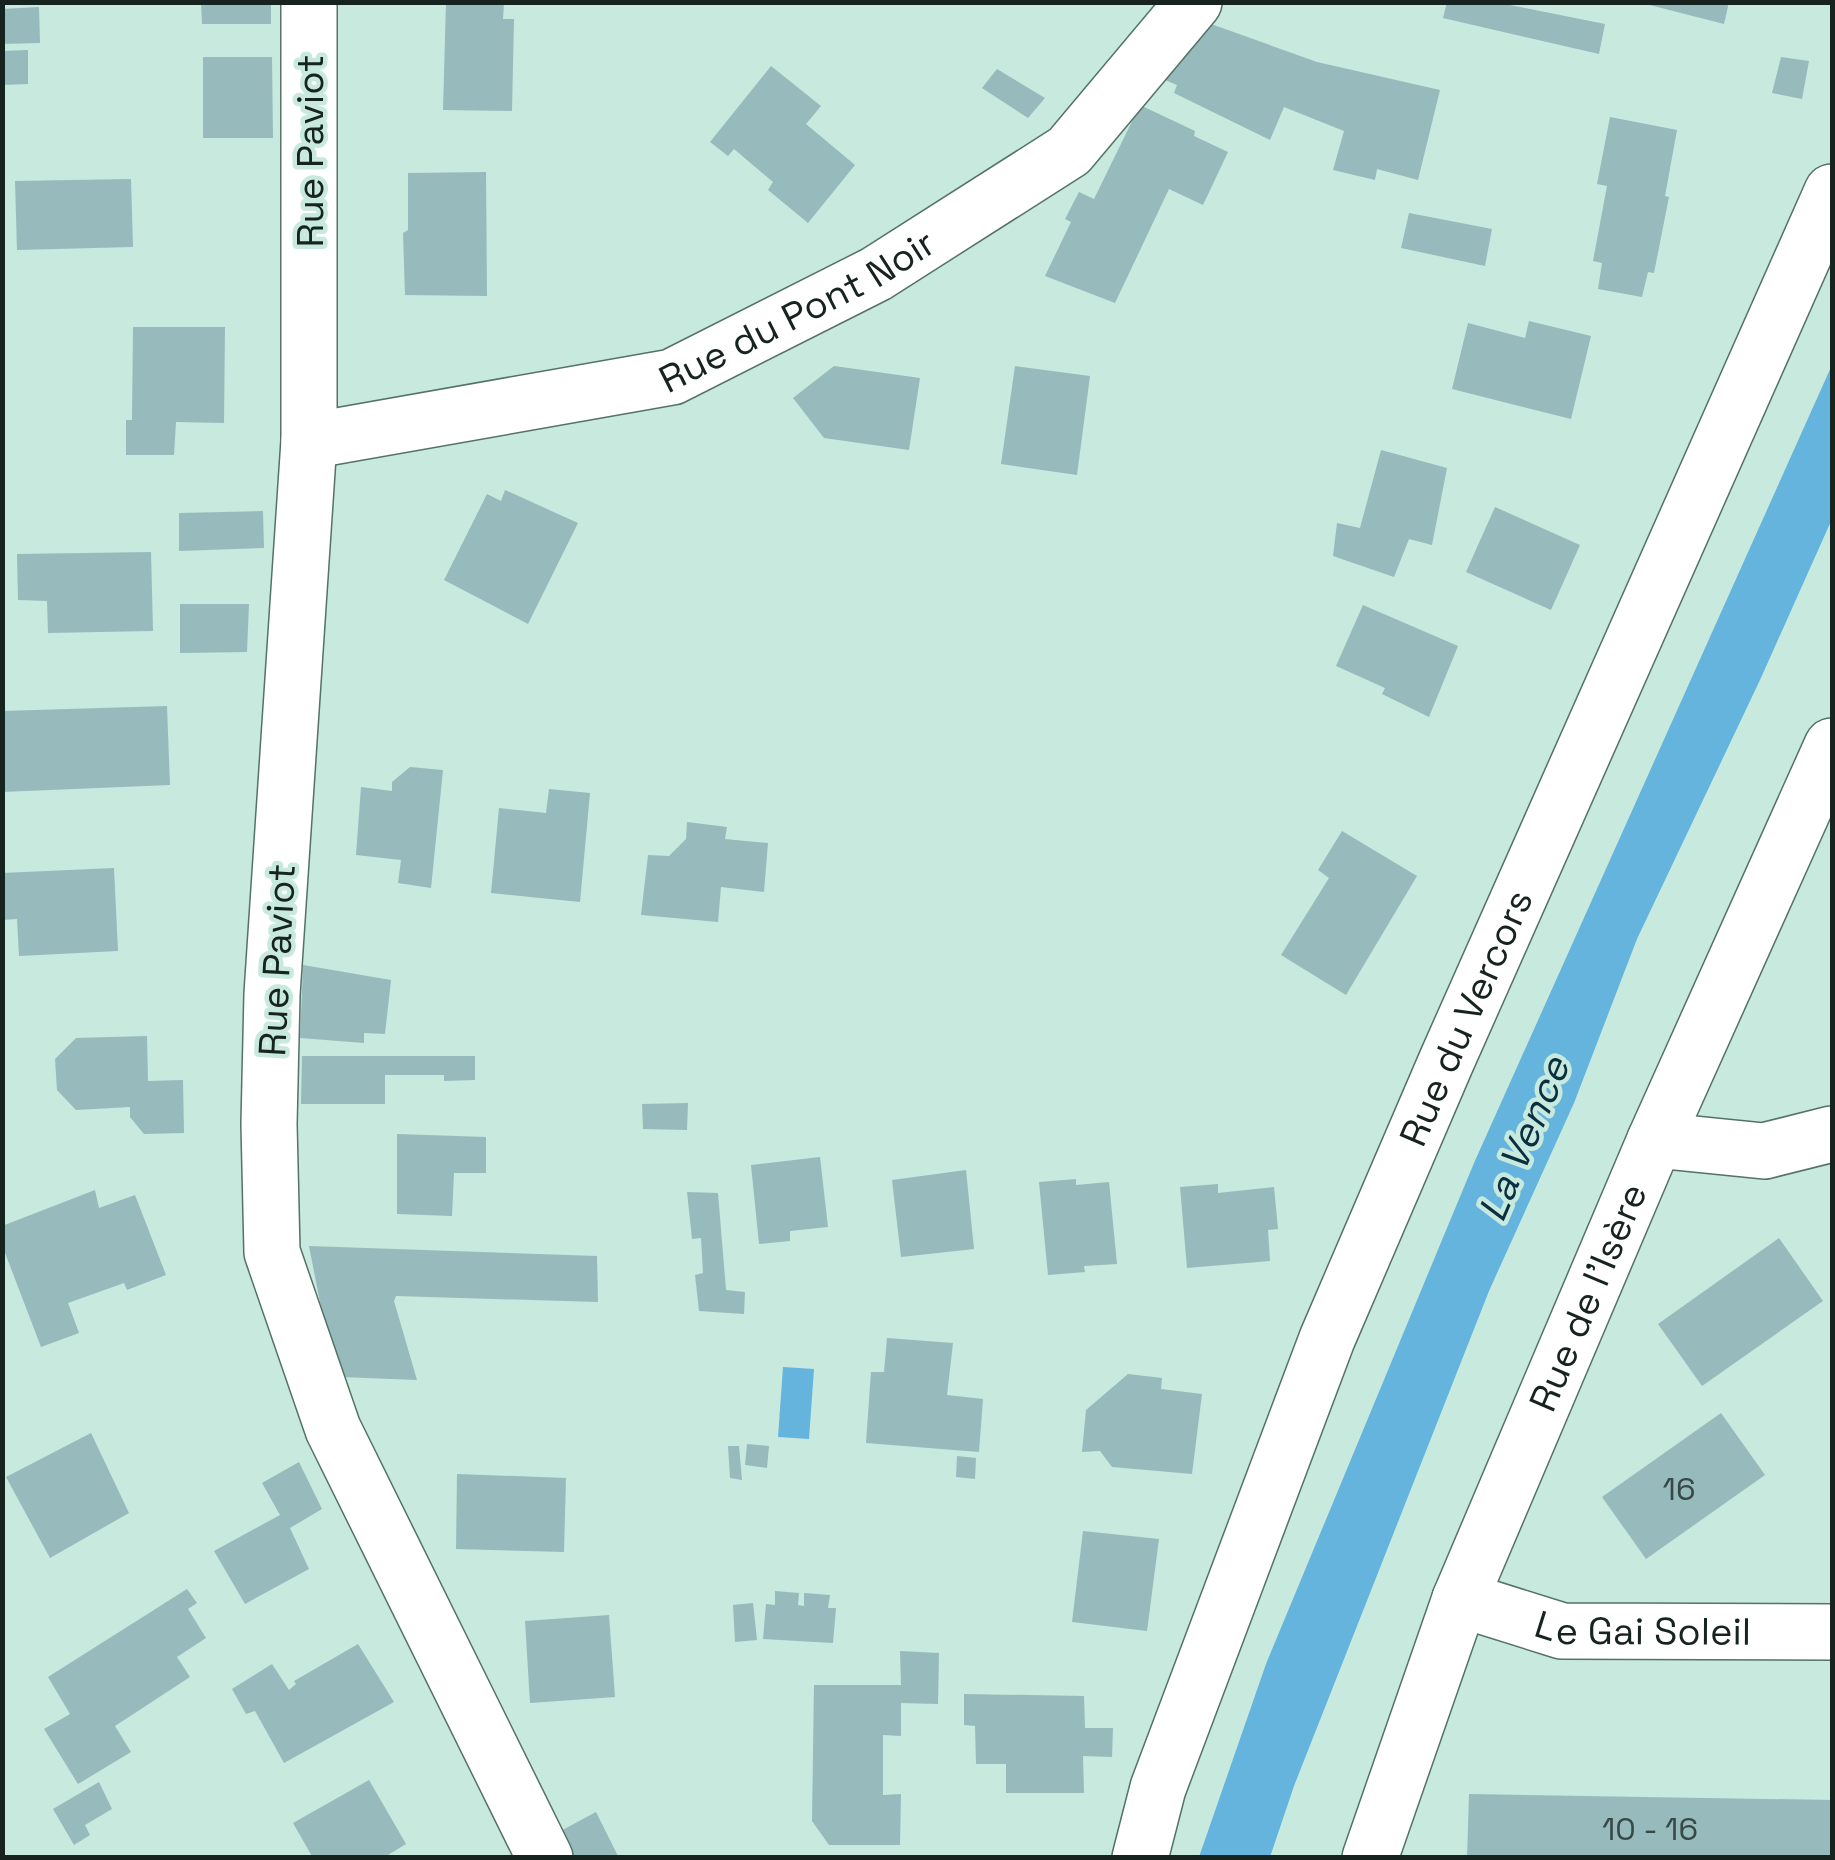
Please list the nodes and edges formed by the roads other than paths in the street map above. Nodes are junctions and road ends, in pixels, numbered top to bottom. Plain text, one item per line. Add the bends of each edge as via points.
1 (308, 2) edge
2 (1194, 2) edge
3 (1832, 192) edge
4 (309, 441) junction
5 (1832, 746) edge
6 (1832, 1134) edge
7 (1655, 1140) junction
8 (1460, 1599) junction
9 (1832, 1632) edge
10 (545, 1858) edge
11 (1140, 1858) edge
12 (1370, 1858) edge

1 - 4 street, Rue Paviot
2 - 4 street, Rue du Pont Noir via 1070,151 876,274 672,377
3 - 11 street, Rue du Vercors via 1327,1339 1158,1788
4 - 10 street, Rue Paviot via 272,994 272,1252 333,1429
5 - 7 street, Rue de l'Isère
6 - 7 street via 1764,1150
7 - 8 street, Rue de l'Isère
8 - 9 street, Le Gai Soleil via 1562,1631
8 - 12 street, Rue de l'Isère

